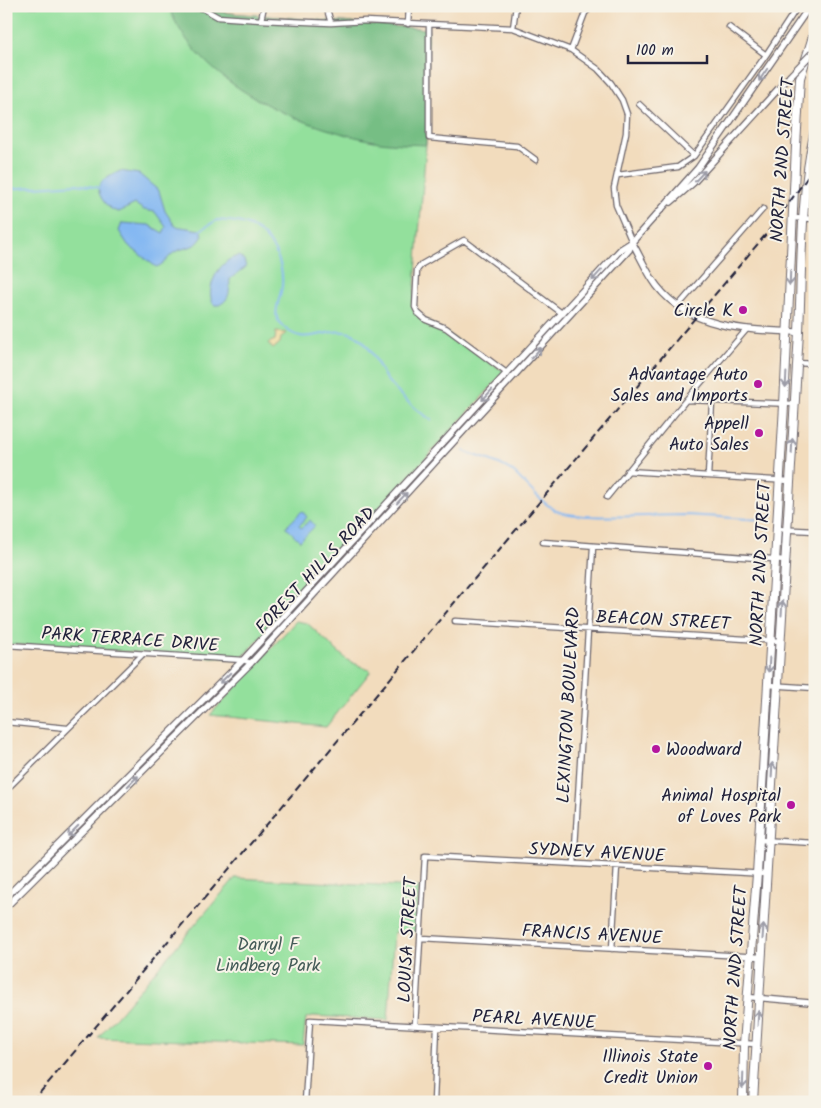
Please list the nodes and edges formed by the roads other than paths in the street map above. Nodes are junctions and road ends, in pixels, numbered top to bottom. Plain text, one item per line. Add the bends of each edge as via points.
1 (164, 6) edge
2 (264, 6) edge
3 (326, 6) edge
4 (409, 6) edge
5 (516, 6) edge
6 (592, 6) edge
7 (798, 6) edge
8 (810, 6) edge
9 (184, 7) edge
10 (261, 20) junction
11 (331, 24) junction
12 (408, 24) junction
13 (428, 26) junction
14 (729, 27) dead end
15 (513, 28) junction
16 (815, 30) edge
17 (572, 50) junction
18 (815, 50) edge
19 (766, 55) junction
20 (639, 104) dead end
21 (815, 130) edge
22 (694, 156) junction
23 (536, 160) dead end
24 (618, 175) junction
25 (763, 209) dead end
26 (793, 218) junction
27 (804, 219) junction
28 (815, 219) edge
29 (651, 220) junction
30 (632, 242) junction
31 (678, 306) junction
32 (562, 314) junction
33 (568, 318) junction
34 (747, 329) junction
35 (788, 332) junction
36 (799, 332) junction
37 (797, 363) junction
38 (815, 364) edge
39 (507, 373) junction
40 (514, 377) junction
41 (686, 400) junction
42 (712, 402) junction
43 (794, 404) junction
44 (784, 405) junction
45 (628, 471) junction
46 (708, 476) junction
47 (779, 480) junction
48 (790, 481) junction
49 (607, 497) dead end
50 (776, 529) junction
51 (787, 530) junction
52 (815, 531) edge
53 (543, 542) dead end
54 (593, 547) junction
55 (344, 550) junction
56 (349, 555) junction
57 (774, 560) junction
58 (785, 560) junction
59 (318, 578) junction
60 (324, 583) junction
61 (455, 621) dead end
62 (587, 629) junction
63 (770, 640) junction
64 (780, 641) junction
65 (6, 645) edge
66 (142, 655) junction
67 (243, 660) junction
68 (251, 663) junction
69 (768, 685) junction
70 (777, 686) junction
71 (815, 688) edge
72 (6, 722) edge
73 (67, 728) junction
74 (174, 729) junction
75 (180, 733) junction
76 (6, 790) edge
77 (96, 813) junction
78 (759, 840) junction
79 (768, 840) junction
80 (815, 843) edge
81 (425, 856) joint
82 (574, 864) junction
83 (617, 866) junction
84 (757, 874) junction
85 (767, 874) junction
86 (6, 897) edge
87 (6, 906) edge
88 (422, 938) junction
89 (612, 949) junction
90 (751, 957) junction
91 (761, 957) junction
92 (748, 998) junction
93 (760, 998) junction
94 (815, 1002) edge
95 (415, 1026) junction
96 (437, 1027) junction
97 (744, 1044) junction
98 (757, 1044) junction
99 (305, 1102) edge
100 (434, 1102) edge
101 (743, 1102) edge
102 (753, 1102) edge

1 - 9 street
2 - 10 street
3 - 11 street
4 - 12 street
5 - 15 street
6 - 17 street via 585,13
7 - 19 street
8 -> 29 street, FOREST HILLS ROAD via 698,168
9 - 10 street via 202,8 218,17
10 - 11 street
11 - 12 street via 365,21
12 - 13 street
13 - 15 street
13 - 23 street via 429,138 517,146
14 - 19 street
15 - 17 street
16 - 26 main road, NORTH 2ND STREET via 800,78
17 - 24 street via 598,69 622,100 627,114 626,133
29 -> 18 street, FOREST HILLS ROAD, bridge via 693,183
19 - 22 street
20 - 22 street
21 - 27 main road, NORTH 2ND STREET via 810,150
22 - 24 street via 678,167
24 - 30 street via 614,188 616,205
25 - 31 street
26 - 27 street
26 -> 35 main road, NORTH 2ND STREET
27 - 28 street
27 - 36 main road, NORTH 2ND STREET
29 - 30 street, FOREST HILLS ROAD
30 - 31 street via 657,286
30 -> 32 street, FOREST HILLS ROAD via 621,249
30 - 33 street, FOREST HILLS ROAD via 629,250
31 - 34 street via 703,320
32 - 33 street
32 - 39 street, FOREST HILLS ROAD
32 - 39 street via 464,240 422,264 416,276 415,307 418,314 446,328
40 -> 33 street, FOREST HILLS ROAD
34 - 35 street
34 - 41 street
35 - 36 street
35 -> 44 main road, NORTH 2ND STREET
36 - 37 main road, NORTH 2ND STREET
37 - 38 street
37 - 43 main road, NORTH 2ND STREET
39 - 40 street
39 -> 55 street, FOREST HILLS ROAD
56 -> 40 street, FOREST HILLS ROAD
41 - 42 street
41 - 45 street
42 - 44 street
42 - 46 street
43 - 44 street
48 -> 43 main road, NORTH 2ND STREET
44 - 47 main road, NORTH 2ND STREET
45 - 46 street
45 - 49 street
46 - 47 street
47 - 48 street
47 - 50 main road, NORTH 2ND STREET
48 - 51 main road, NORTH 2ND STREET
50 - 51 street
50 - 57 main road, NORTH 2ND STREET
51 - 52 street
51 - 58 main road, NORTH 2ND STREET
53 - 54 street
54 - 57 street
54 - 62 street, LEXINGTON BOULEVARD
55 - 56 street
55 - 59 street, FOREST HILLS ROAD
56 - 60 street, FOREST HILLS ROAD
57 - 58 street
57 - 63 main road, NORTH 2ND STREET
64 -> 58 main road, NORTH 2ND STREET
59 - 60 street
59 - 67 street, FOREST HILLS ROAD
60 - 68 street, FOREST HILLS ROAD
61 - 62 street, BEACON STREET
62 - 63 street, BEACON STREET
62 - 82 street, LEXINGTON BOULEVARD
63 - 64 street, BEACON STREET
63 -> 69 main road, NORTH 2ND STREET
64 - 70 main road, NORTH 2ND STREET
65 - 66 street, PARK TERRACE DRIVE
66 - 67 street, PARK TERRACE DRIVE
66 - 73 street
67 - 68 street, PARK TERRACE DRIVE
67 -> 74 street, FOREST HILLS ROAD
68 - 75 street, FOREST HILLS ROAD
69 - 70 street
69 - 78 main road, NORTH 2ND STREET
70 - 71 street
79 -> 70 main road, NORTH 2ND STREET
72 - 73 street
73 - 76 street
74 - 75 street
74 - 77 street, FOREST HILLS ROAD
77 -> 75 street, FOREST HILLS ROAD
77 -> 86 street, FOREST HILLS ROAD
77 - 87 street, FOREST HILLS ROAD
78 - 79 street
78 - 84 main road, NORTH 2ND STREET
79 - 80 street
79 - 85 main road, NORTH 2ND STREET
81 - 82 street, SYDNEY AVENUE
81 - 88 street, LOUISA STREET
82 - 83 street, SYDNEY AVENUE
83 - 84 street, SYDNEY AVENUE
83 - 89 street
84 - 85 street, SYDNEY AVENUE
84 - 90 main road, NORTH 2ND STREET
91 -> 85 main road, NORTH 2ND STREET
88 - 89 street, FRANCIS AVENUE
88 - 95 street, LOUISA STREET
89 - 90 street, FRANCIS AVENUE
90 - 91 street, FRANCIS AVENUE
90 - 92 main road, NORTH 2ND STREET
91 - 93 main road, NORTH 2ND STREET
92 - 93 street
92 - 97 main road, NORTH 2ND STREET
93 - 94 street
98 -> 93 main road, NORTH 2ND STREET
95 - 96 street, PEARL AVENUE
95 - 99 street, PEARL AVENUE via 310,1020
96 - 97 street, PEARL AVENUE
96 - 100 street
97 - 98 street, PEARL AVENUE
97 -> 101 main road, NORTH 2ND STREET
98 - 102 main road, NORTH 2ND STREET

